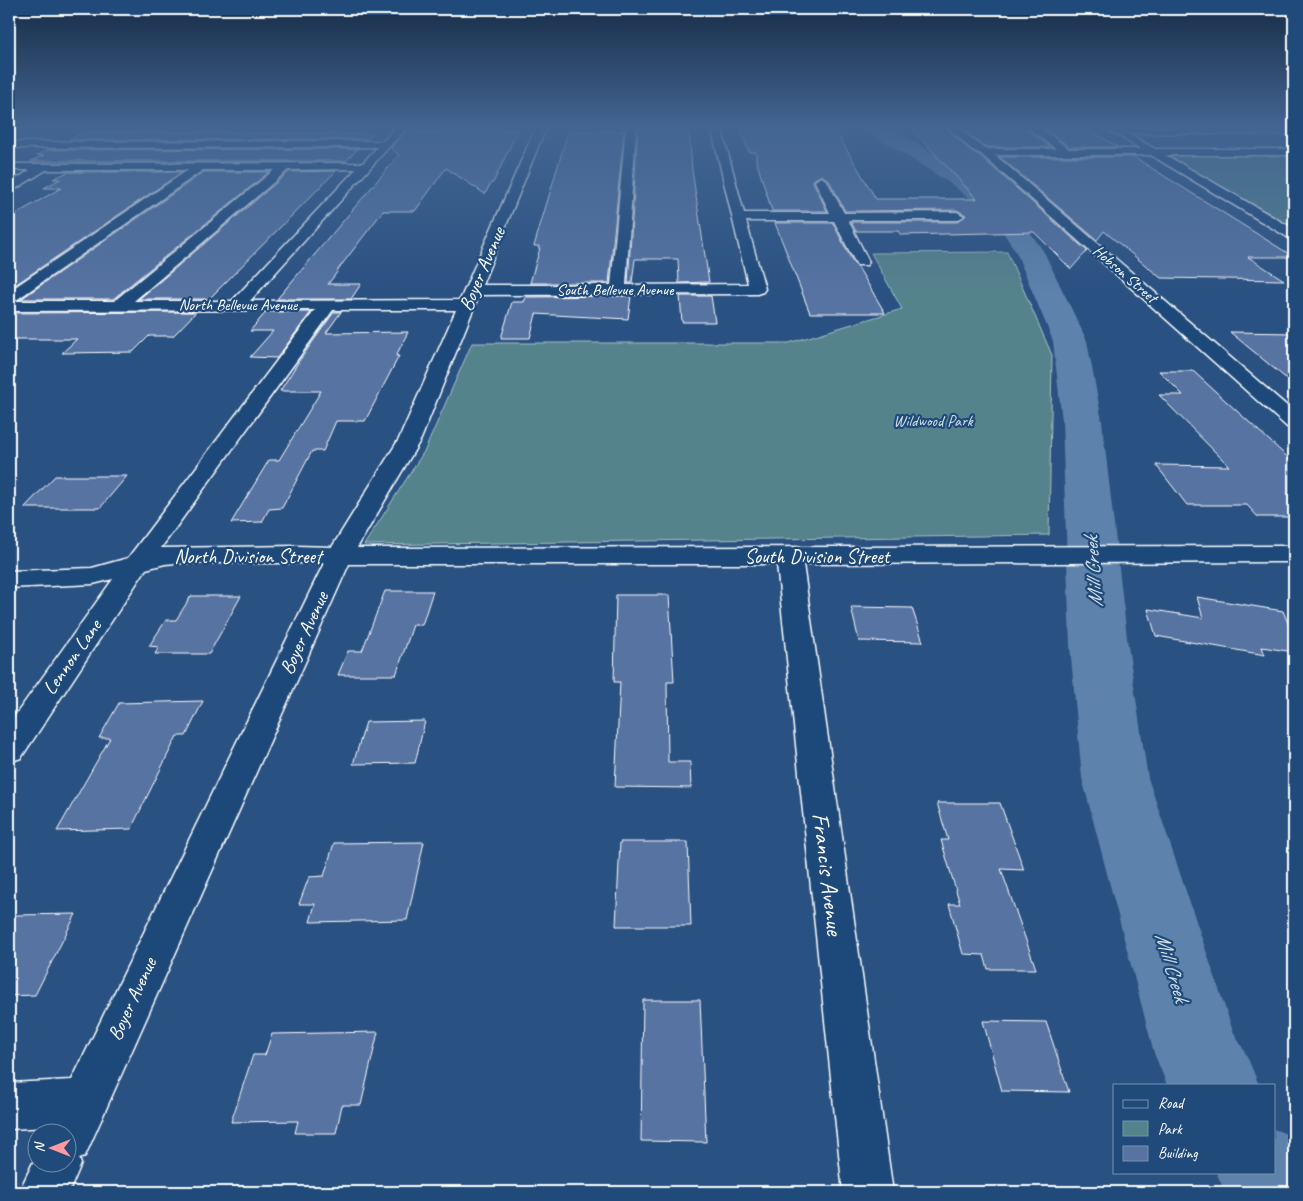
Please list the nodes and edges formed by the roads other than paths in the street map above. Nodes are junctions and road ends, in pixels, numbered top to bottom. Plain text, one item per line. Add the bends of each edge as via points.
1 (177, 183) edge
2 (266, 183) edge
3 (350, 183) edge
4 (518, 183) edge
5 (627, 183) edge
6 (730, 183) edge
7 (822, 183) edge
8 (1020, 183) edge
9 (1204, 183) edge
10 (738, 216) junction
11 (838, 216) junction
12 (956, 216) dead end
13 (1294, 235) edge
14 (862, 262) dead end
15 (618, 290) junction
16 (9, 298) edge
17 (470, 298) junction
18 (237, 305) junction
19 (328, 305) junction
20 (9, 306) edge
21 (119, 306) junction
22 (1294, 423) edge
23 (1294, 554) edge
24 (340, 556) junction
25 (789, 556) junction
26 (136, 565) junction
27 (9, 579) edge
28 (9, 749) edge
29 (9, 1106) edge
30 (76, 1120) edge
31 (52, 1174) edge
32 (44, 1192) edge
33 (868, 1192) edge

1 - 16 street
2 - 21 street
3 - 18 street
4 - 17 street, Boyer Avenue
5 - 15 street
6 - 10 street
7 - 11 street
8 - 22 street, Hobson Street
9 - 13 street
10 - 11 street
10 - 15 street, South Bellevue Avenue via 757,289
11 - 12 street
11 - 14 street
15 - 17 street, South Bellevue Avenue
17 - 19 street, North Bellevue Avenue
17 - 24 street, Boyer Avenue via 403,454
18 - 19 street, North Bellevue Avenue
18 - 21 street, North Bellevue Avenue
19 - 26 street, Lennon Lane
20 - 21 street, North Bellevue Avenue
23 - 25 street, South Division Street
24 - 25 street, South Division Street
24 - 26 street, North Division Street via 177,555
24 - 30 street, Boyer Avenue
25 - 33 street, Francis Avenue
26 - 27 street, North Division Street via 84,577
26 - 28 street, Lennon Lane
29 - 30 street
31 - 32 street

